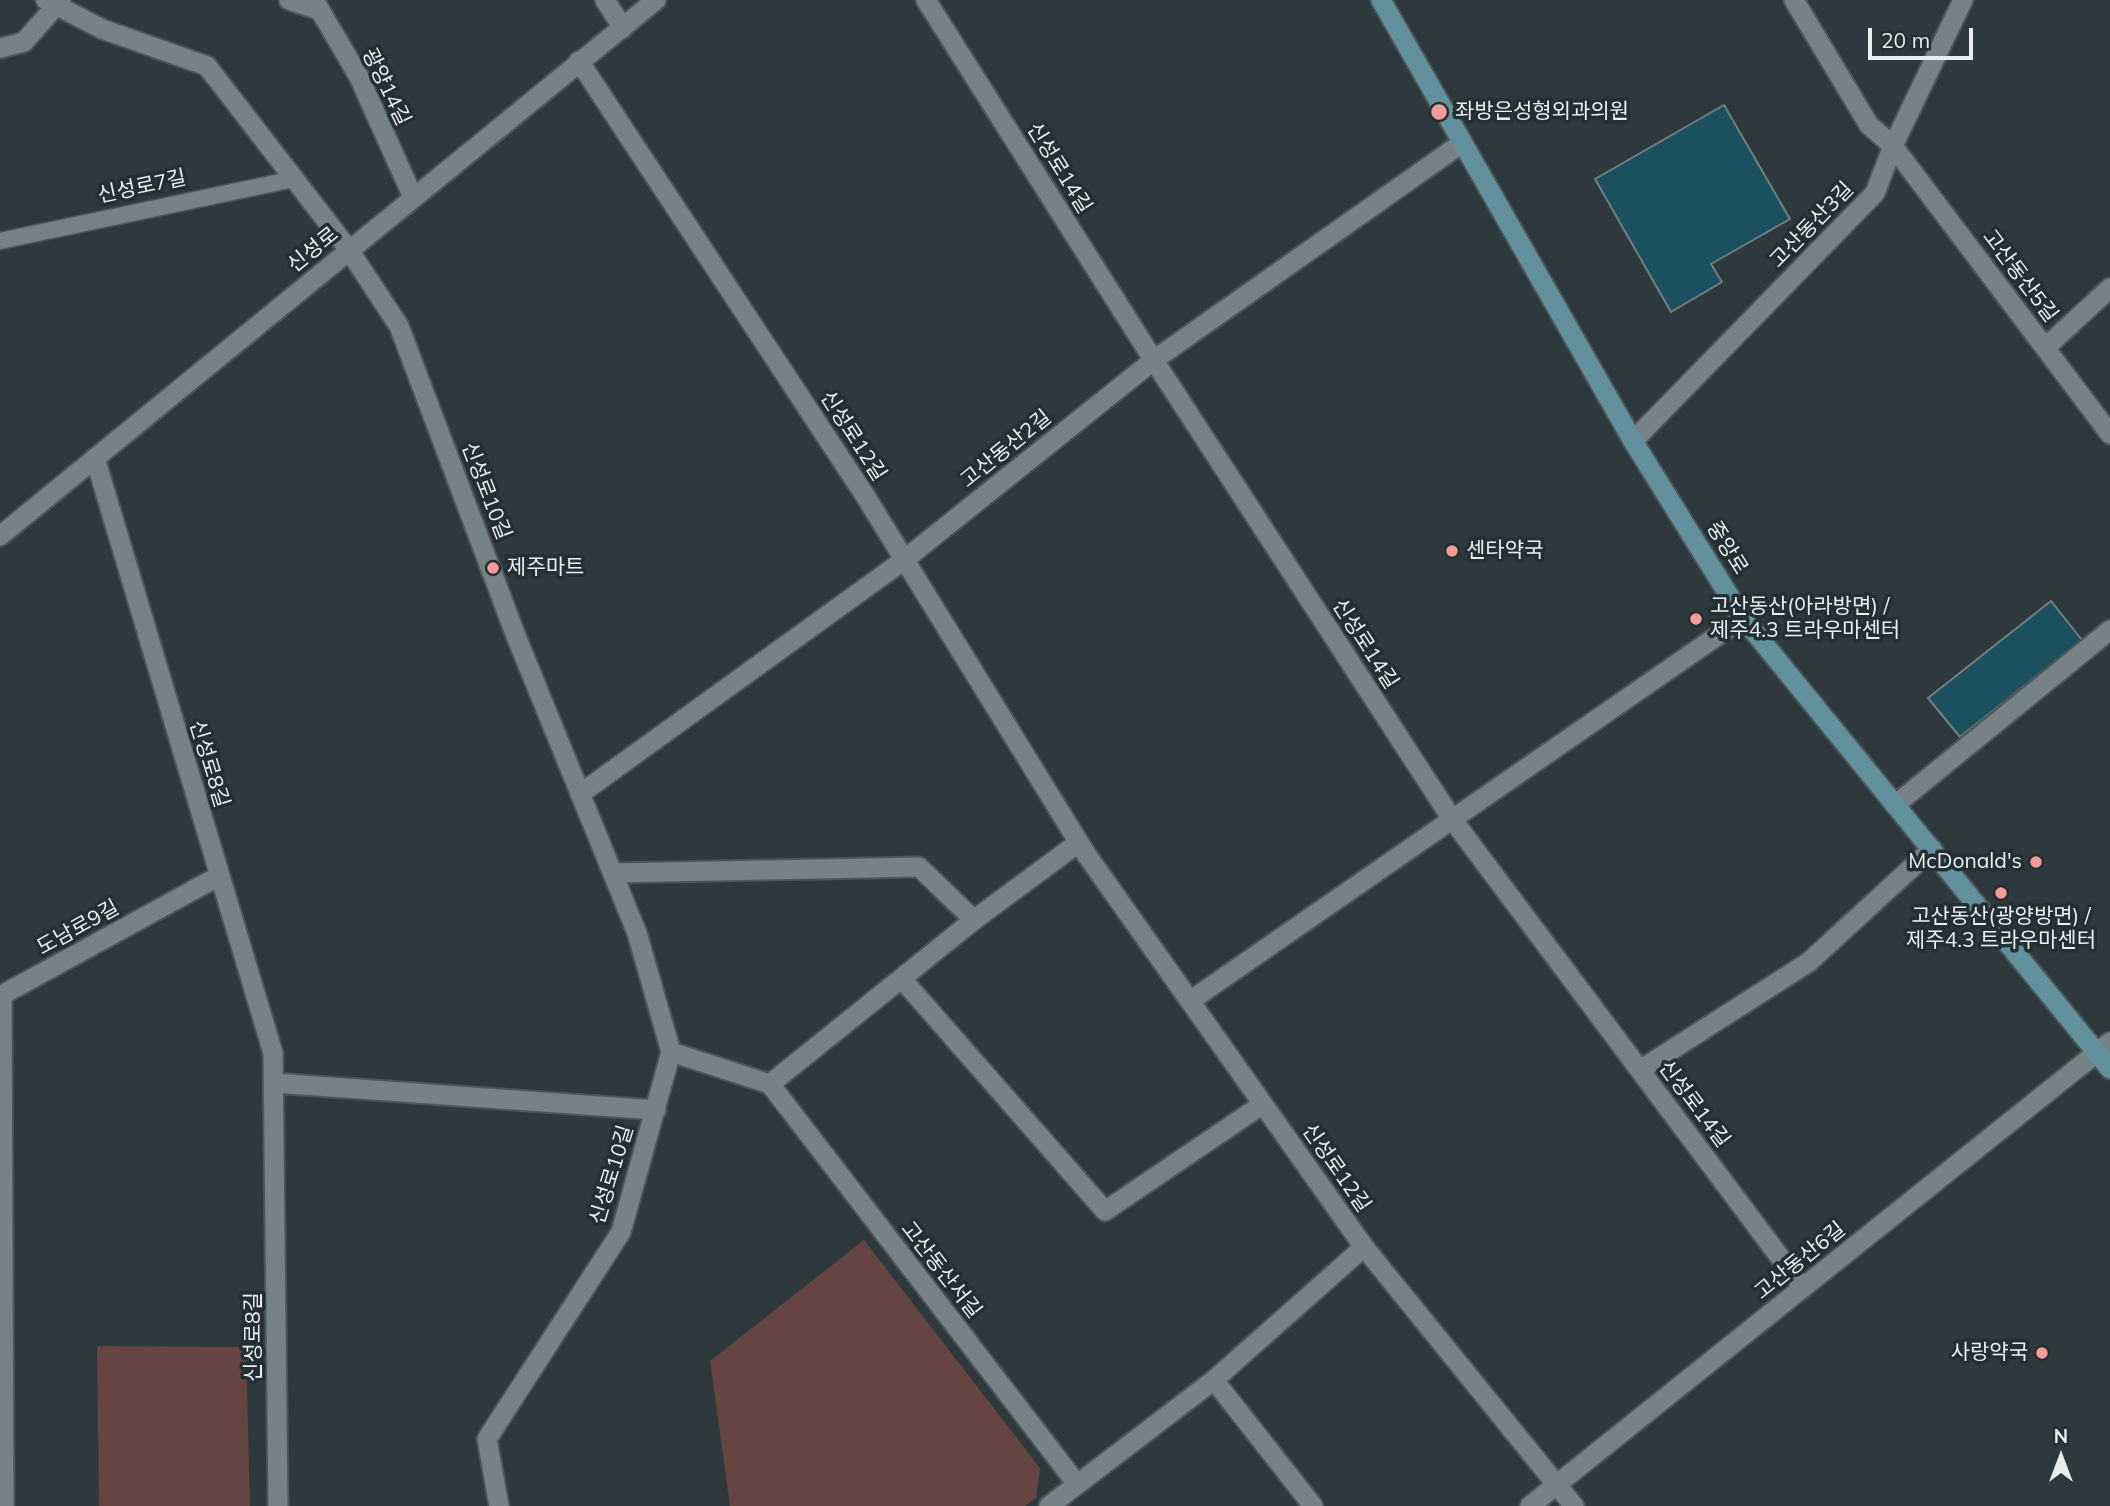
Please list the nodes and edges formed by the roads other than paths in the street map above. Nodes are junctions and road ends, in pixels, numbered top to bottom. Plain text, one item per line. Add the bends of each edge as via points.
1 (289, 0) edge
2 (605, 0) edge
3 (656, 0) edge
4 (926, 0) edge
5 (1381, 0) edge
6 (1794, 0) edge
7 (1963, 0) edge
8 (55, 2) edge
9 (317, 5) edge
10 (622, 28) junction
11 (0, 48) edge
12 (579, 61) junction
13 (1462, 143) junction
14 (1893, 146) junction
15 (294, 178) junction
16 (413, 197) junction
17 (0, 241) edge
18 (349, 250) junction
19 (2110, 288) edge
20 (2045, 348) junction
21 (1154, 360) junction
22 (2110, 434) edge
23 (1633, 441) junction
24 (94, 458) junction
25 (0, 536) edge
26 (904, 560) junction
27 (1744, 618) junction
28 (2110, 629) edge
29 (580, 794) junction
30 (1895, 805) junction
31 (1452, 819) junction
32 (1078, 843) junction
33 (1932, 849) junction
34 (613, 873) junction
35 (219, 876) junction
36 (974, 920) junction
37 (902, 979) junction
38 (1190, 1001) junction
39 (2104, 1047) edge
40 (671, 1052) junction
41 (2110, 1069) edge
42 (1640, 1070) junction
43 (274, 1083) junction
44 (769, 1084) junction
45 (1263, 1104) junction
46 (656, 1110) junction
47 (1364, 1247) junction
48 (1803, 1287) junction
49 (1214, 1380) junction
50 (1077, 1483) junction
51 (1557, 1485) junction
52 (4, 1506) edge
53 (278, 1506) edge
54 (499, 1506) edge
55 (1049, 1506) edge
56 (1313, 1506) edge
57 (1530, 1506) edge
58 (1574, 1506) edge

1 - 9 street
2 - 10 street
3 - 10 street, 신성로
4 - 21 street, 신성로14길
5 - 13 main road, 중앙로
6 - 14 street, 고산동산5길 via 1869,125
7 - 14 street, 고산동산3길
8 - 11 street via 24,42
8 - 15 street, 신성로10길 via 102,29 207,66
9 - 16 street, 광양14길 via 359,77
10 - 12 street, 신성로
12 - 16 street, 신성로
12 - 26 street, 신성로12길
13 - 21 street, 고산동산2길
13 - 23 main road, 중앙로
14 - 20 street, 고산동산5길
14 - 23 street, 고산동산3길 via 1875,192
15 - 17 lane, 신성로7길
15 - 18 street, 신성로10길
16 - 18 street, 신성로
18 - 24 street, 신성로
18 - 29 street, 신성로10길 via 399,326
19 - 20 street
20 - 22 street, 고산동산5길
21 - 26 street, 고산동산2길
21 - 31 street, 신성로14길
23 - 27 main road, 중앙로
24 - 25 street, 신성로
24 - 35 street, 신성로8길
26 - 29 street, 고산동산2길
26 - 32 street, 신성로12길
27 - 30 main road, 중앙로
27 - 31 street
28 - 30 street
29 - 34 street, 신성로10길
30 - 33 main road, 중앙로
31 - 38 street
31 - 42 street, 신성로14길
32 - 36 street
32 - 38 street, 신성로12길
33 - 39 main road, 중앙로
33 - 42 street via 1809,962
34 - 36 street via 919,867
34 - 40 street, 신성로10길 via 637,933
35 - 43 street, 신성로8길 via 273,1053
35 - 52 street, 도남로9길 via 2,995
36 - 37 street
37 - 44 street
37 - 45 street via 1105,1211
38 - 45 street, 신성로12길
39 - 41 main road, 중앙로
39 - 48 street, 고산동산6길
40 - 44 street
40 - 46 street, 신성로10길
42 - 48 street, 신성로14길
43 - 46 street
43 - 53 street, 신성로8길
44 - 50 street, 고산동산서길
45 - 47 street, 신성로12길
46 - 54 street, 신성로10길 via 621,1232 487,1439
47 - 49 street
47 - 51 street, 신성로12길
48 - 51 street, 고산동산6길
49 - 50 street
49 - 56 street
50 - 55 street
51 - 57 street, 고산동산6길
51 - 58 street, 신성로12길

